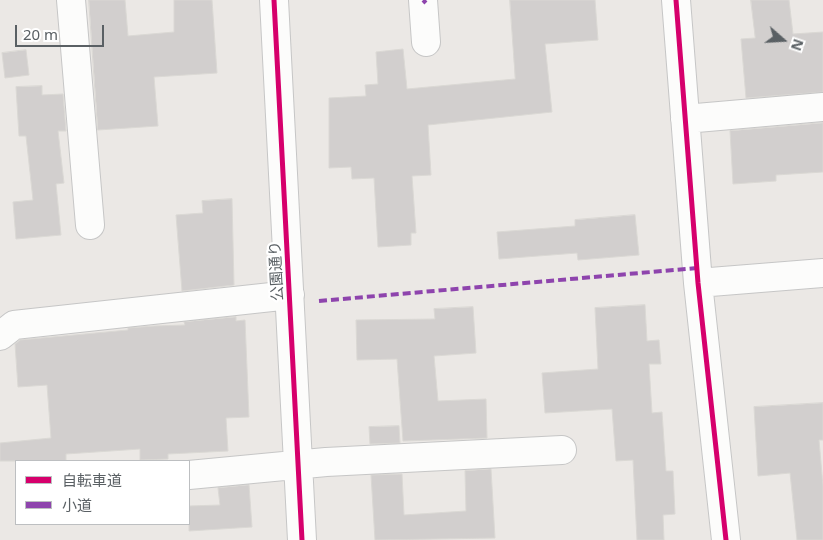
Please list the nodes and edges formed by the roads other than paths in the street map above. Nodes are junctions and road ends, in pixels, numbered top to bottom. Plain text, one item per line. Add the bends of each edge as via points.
1 (70, 0) edge
2 (274, 0) edge
3 (423, 0) edge
4 (676, 0) edge
5 (426, 42) dead end
6 (823, 107) edge
7 (685, 119) junction
8 (90, 226) dead end
9 (823, 273) edge
10 (698, 283) junction
11 (290, 295) junction
12 (0, 336) edge
13 (562, 450) dead end
14 (298, 464) junction
15 (190, 475) edge
16 (302, 540) edge
17 (726, 540) edge

1 - 8 street
2 - 11 street, 公園通り
3 - 5 street
4 - 7 street
6 - 7 street
7 - 10 street
9 - 10 street
10 - 17 street
11 - 12 street via 14,325
11 - 14 street, 公園通り
13 - 14 street
14 - 15 street
14 - 16 street, 公園通り

